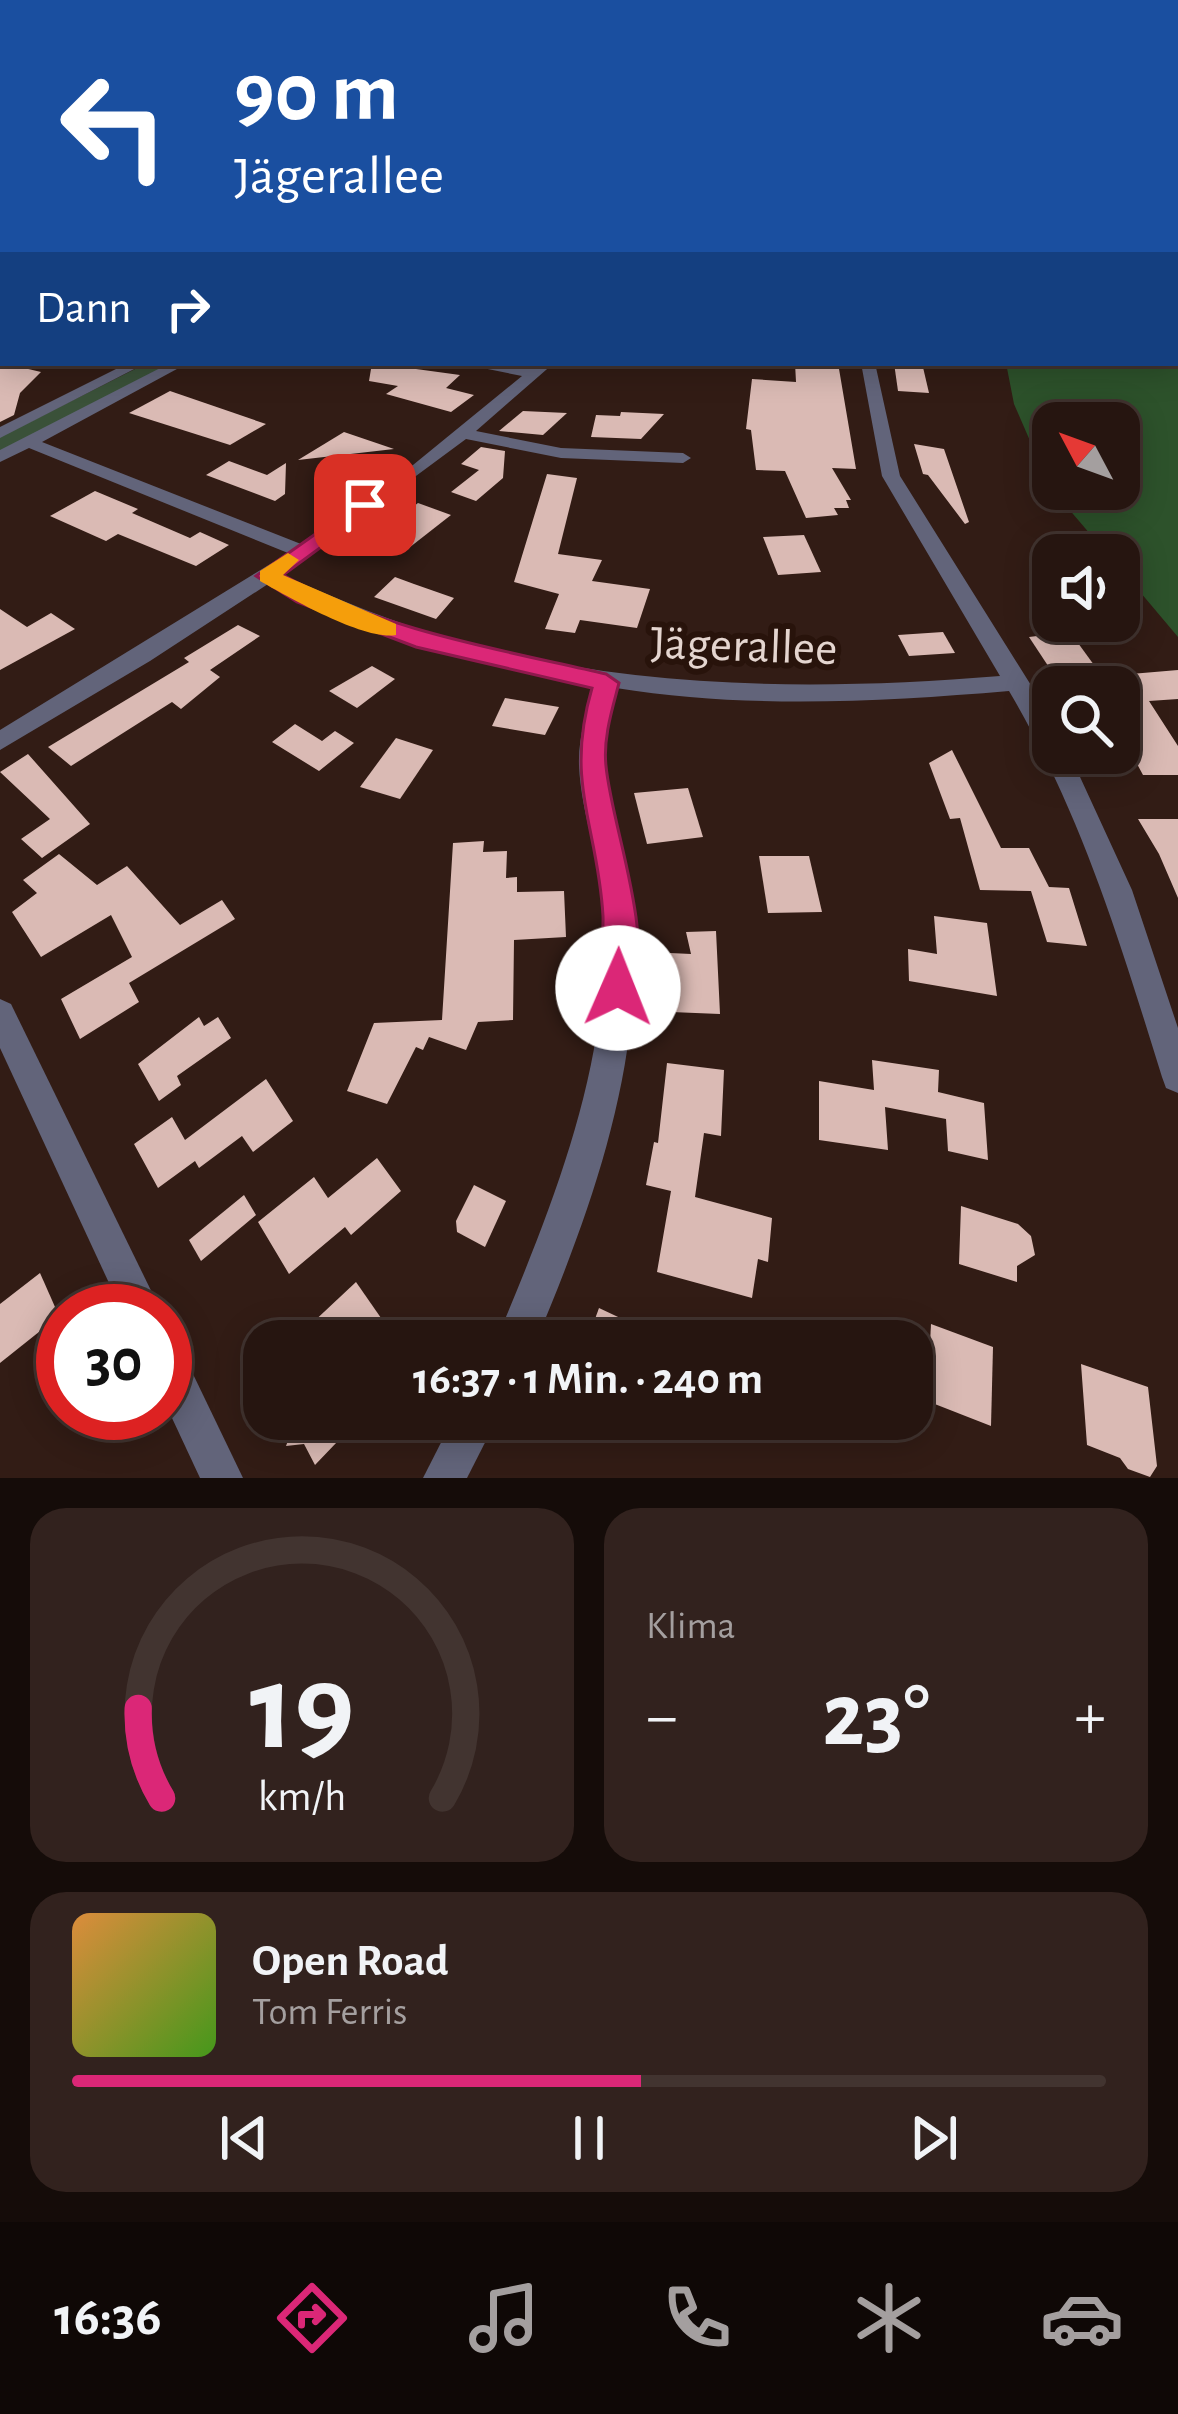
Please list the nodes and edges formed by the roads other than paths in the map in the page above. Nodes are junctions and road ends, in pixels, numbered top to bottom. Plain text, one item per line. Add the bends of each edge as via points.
1 (133, 366) edge
2 (175, 366) edge
3 (503, 366) edge
4 (869, 366) edge
5 (541, 369) edge
6 (1, 431) edge
7 (462, 433) junction
8 (31, 443) junction
9 (0, 458) edge
10 (683, 458) dead end
11 (301, 551) junction
12 (268, 576) junction
13 (1018, 682) junction
14 (606, 683) junction
15 (1032, 707) edge
16 (0, 741) edge
17 (1066, 774) edge
18 (0, 1014) edge
19 (1178, 1077) edge
20 (129, 1284) edge
21 (525, 1320) edge
22 (192, 1415) edge
23 (465, 1440) edge
24 (222, 1478) edge
25 (444, 1478) edge

1 - 6 street
2 - 8 street
3 - 5 street
4 - 13 street via 891,476
5 - 7 street
7 - 10 street via 561,453
7 - 11 street
8 - 9 street
8 - 11 street
11 - 12 street
12 - 14 street, Jägerallee via 425,641
12 - 16 street
13 - 14 street, Jägerallee via 814,695
13 - 15 street
14 - 21 street via 591,765 619,915 610,1064 580,1185
17 - 19 street via 1118,890
18 - 20 street
22 - 24 street
23 - 25 street

